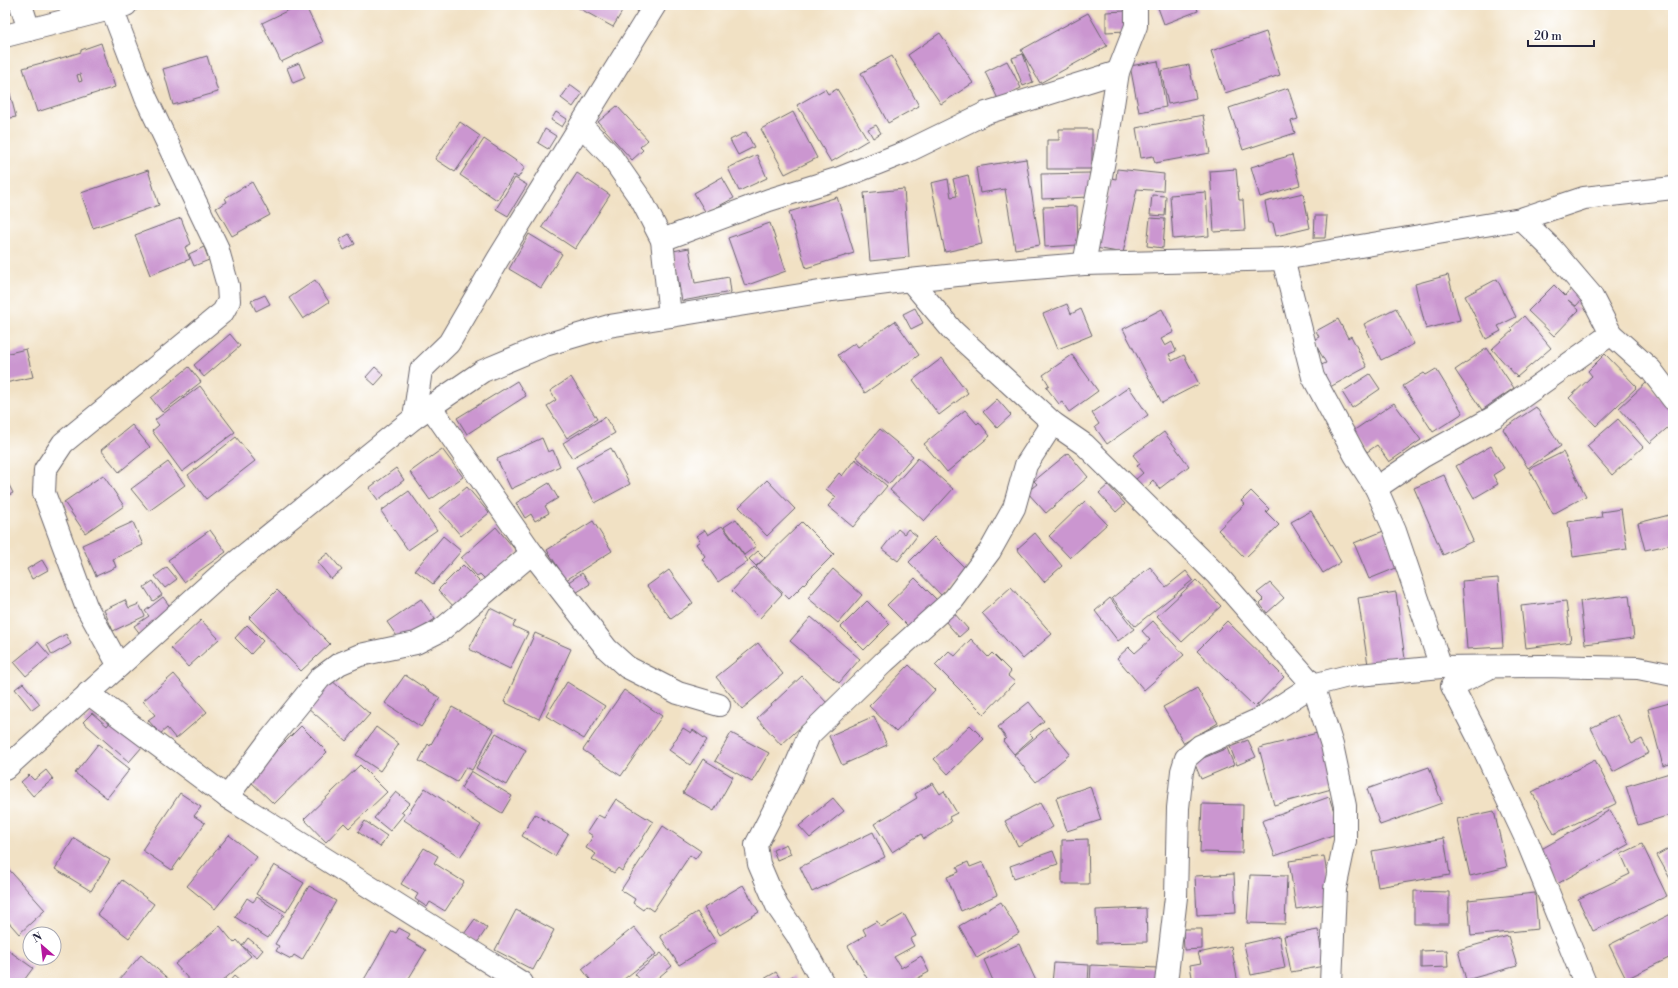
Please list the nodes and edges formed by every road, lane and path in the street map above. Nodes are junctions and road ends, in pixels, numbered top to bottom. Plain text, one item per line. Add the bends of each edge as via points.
1 (21, 5) edge
2 (655, 5) edge
3 (1136, 5) edge
4 (120, 7) edge
5 (29, 30) junction
6 (5, 36) edge
7 (1118, 72) junction
8 (581, 125) junction
9 (1673, 188) edge
10 (1521, 219) junction
11 (662, 240) junction
12 (1283, 259) junction
13 (1084, 264) junction
14 (910, 280) junction
15 (670, 316) junction
16 (1611, 334) junction
17 (1673, 399) edge
18 (422, 412) junction
19 (1053, 423) junction
20 (1376, 488) junction
21 (532, 553) junction
22 (119, 666) junction
23 (1441, 667) junction
24 (1492, 667) junction
25 (1673, 675) edge
26 (1313, 684) junction
27 (88, 693) junction
28 (719, 705) dead end
29 (5, 769) edge
30 (227, 797) junction
31 (522, 983) edge
32 (824, 983) edge
33 (1166, 983) edge
34 (1331, 983) edge
35 (1585, 983) edge

1 - 5 street
2 - 8 street
3 - 7 street via 1136,26
4 - 5 street
4 - 22 street via 146,98 217,247 228,286 229,301 223,312 63,443 45,470 44,493 86,606
5 - 6 street
7 - 11 street via 986,113 906,152 840,178 769,200
7 - 13 street
8 - 11 street via 610,155 642,201
8 - 18 street via 449,343 420,370
9 - 10 street via 1584,198
10 - 12 street
10 - 16 street via 1551,248 1591,295
11 - 15 street
12 - 13 street
12 - 20 street via 1313,377
13 - 14 street
14 - 15 street
14 - 19 street via 953,331
15 - 18 street via 609,326 545,345 483,371
16 - 17 street via 1651,370
16 - 20 street via 1494,417 1422,457
18 - 21 street
18 - 22 street via 220,575
19 - 26 street via 1085,445 1217,575
19 - 32 street via 1026,465 1014,508 990,551 954,599 809,735 788,784 756,845 760,864 777,906
20 - 23 street via 1394,531
21 - 28 street via 607,649 627,667 678,693
21 - 30 street via 440,631 416,643 360,655 339,664 320,678
22 - 27 street
23 - 24 street
23 - 26 street via 1348,676
24 - 25 street via 1638,668
24 - 35 street via 1452,686 1528,843
26 - 33 street via 1262,718 1200,746 1186,758 1180,793 1176,897
26 - 34 street via 1332,745 1346,806 1345,841 1335,889
27 - 29 street
27 - 30 street
30 - 31 street

